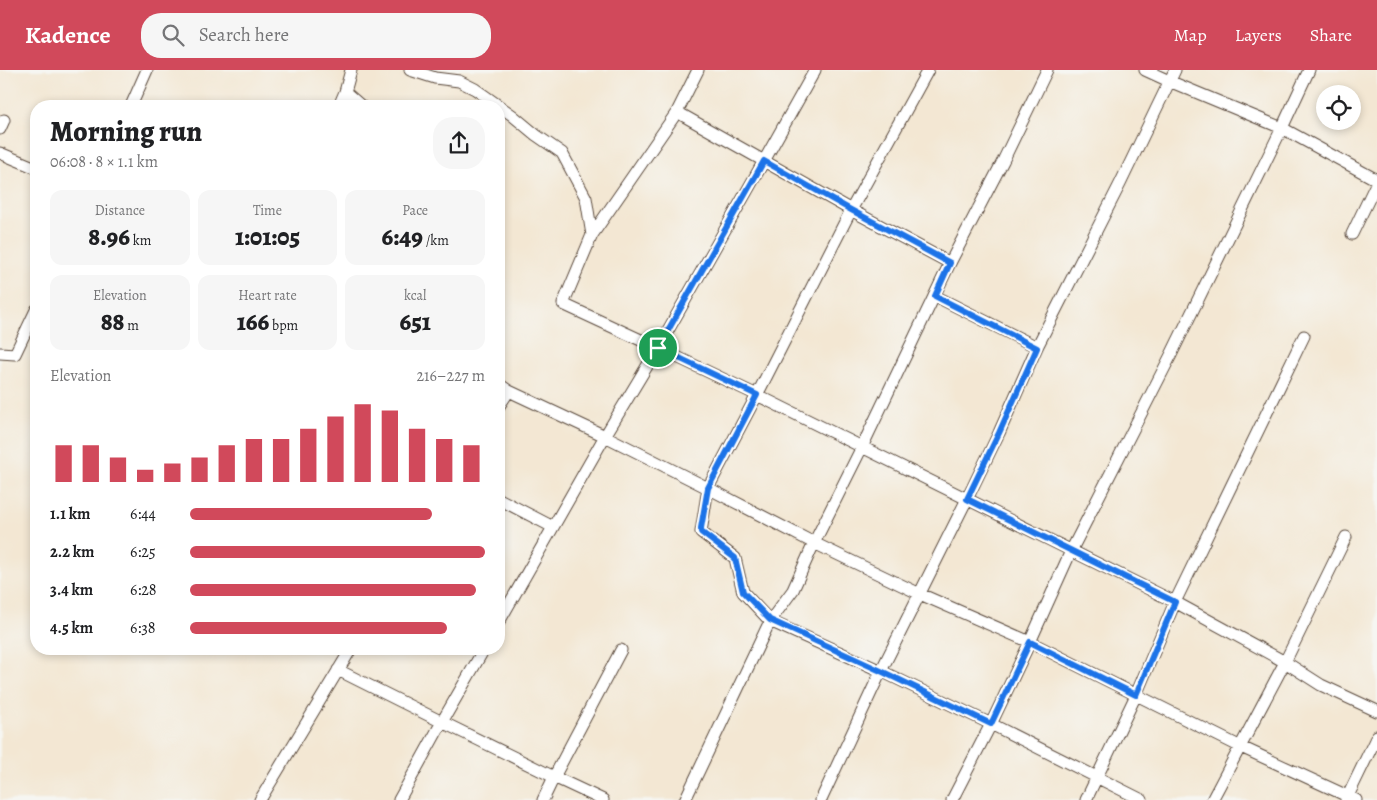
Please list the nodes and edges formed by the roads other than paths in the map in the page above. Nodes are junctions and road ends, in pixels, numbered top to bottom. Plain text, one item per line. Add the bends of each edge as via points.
1 (147, 70) edge
2 (351, 70) edge
3 (410, 70) edge
4 (698, 70) edge
5 (815, 70) edge
6 (928, 70) edge
7 (1047, 70) edge
8 (1145, 70) edge
9 (1174, 70) edge
10 (1309, 70) edge
11 (1169, 81) junction
12 (345, 92) junction
13 (134, 100) edge
14 (342, 100) edge
15 (355, 100) edge
16 (491, 100) edge
17 (505, 110) edge
18 (676, 112) junction
19 (512, 115) junction
20 (505, 116) edge
21 (1282, 128) junction
22 (0, 153) edge
23 (764, 161) junction
24 (30, 166) edge
25 (1377, 181) edge
26 (851, 210) junction
27 (1352, 234) dead end
28 (592, 235) junction
29 (950, 263) junction
30 (935, 296) junction
31 (30, 323) edge
32 (1304, 336) dead end
33 (658, 348) junction
34 (1037, 348) junction
35 (0, 353) edge
36 (505, 388) edge
37 (509, 390) junction
38 (757, 395) junction
39 (505, 396) edge
40 (605, 436) junction
41 (862, 447) junction
42 (708, 488) junction
43 (967, 499) junction
44 (505, 503) edge
45 (553, 526) junction
46 (1346, 537) dead end
47 (814, 544) junction
48 (1071, 551) junction
49 (920, 594) junction
50 (1175, 602) junction
51 (505, 611) edge
52 (770, 620) junction
53 (1030, 642) junction
54 (621, 650) dead end
55 (347, 655) edge
56 (481, 655) edge
57 (1284, 662) junction
58 (338, 670) junction
59 (881, 671) junction
60 (1136, 695) junction
61 (1377, 711) edge
62 (442, 722) junction
63 (991, 724) junction
64 (1377, 736) edge
65 (1239, 746) junction
66 (1097, 777) junction
67 (554, 778) junction
68 (1350, 799) edge
69 (260, 800) edge
70 (399, 800) edge
71 (543, 800) edge
72 (603, 800) edge
73 (685, 800) edge
74 (821, 800) edge
75 (952, 800) edge
76 (1086, 800) edge
77 (1142, 800) edge
78 (1212, 800) edge

1 - 13 street
2 - 12 street
3 - 16 street via 459,81
4 - 18 street
5 - 23 street
6 - 26 street
7 - 29 street
8 - 11 street
9 - 11 street
10 - 21 street
11 - 21 street
11 - 34 street
12 - 14 street
12 - 15 street
17 - 19 street
18 - 23 street
18 - 28 street
19 - 20 street
19 - 28 street via 562,153 586,198
21 - 25 street
21 - 48 street
22 - 24 street
23 - 26 street
23 - 33 street
25 - 27 street
26 - 29 street
26 - 38 street
28 - 33 street via 563,304
29 - 30 street
30 - 34 street
30 - 41 street
31 - 35 street via 15,354
32 - 50 street
33 - 38 street
33 - 40 street
34 - 43 street
36 - 37 street
37 - 39 street
37 - 40 street
38 - 41 street
38 - 42 street
40 - 42 street
40 - 45 street
41 - 43 street
41 - 47 street
42 - 47 street
42 - 52 street via 701,532 735,558 743,592
43 - 48 street
43 - 49 street
44 - 45 street
45 - 51 street
46 - 57 street
47 - 49 street
47 - 52 street via 793,590
48 - 50 street
48 - 53 street
49 - 53 street
49 - 59 street
50 - 57 street
50 - 60 street
52 - 59 street
52 - 73 street
53 - 60 street
53 - 63 street
54 - 67 street
55 - 58 street
56 - 62 street
57 - 61 street via 1321,685
57 - 65 street
58 - 62 street
58 - 69 street
59 - 63 street
59 - 74 street
60 - 65 street
60 - 66 street
62 - 67 street
62 - 70 street
63 - 66 street
63 - 75 street
64 - 68 street
65 - 68 street
65 - 78 street
66 - 76 street
66 - 77 street
67 - 71 street
67 - 72 street

